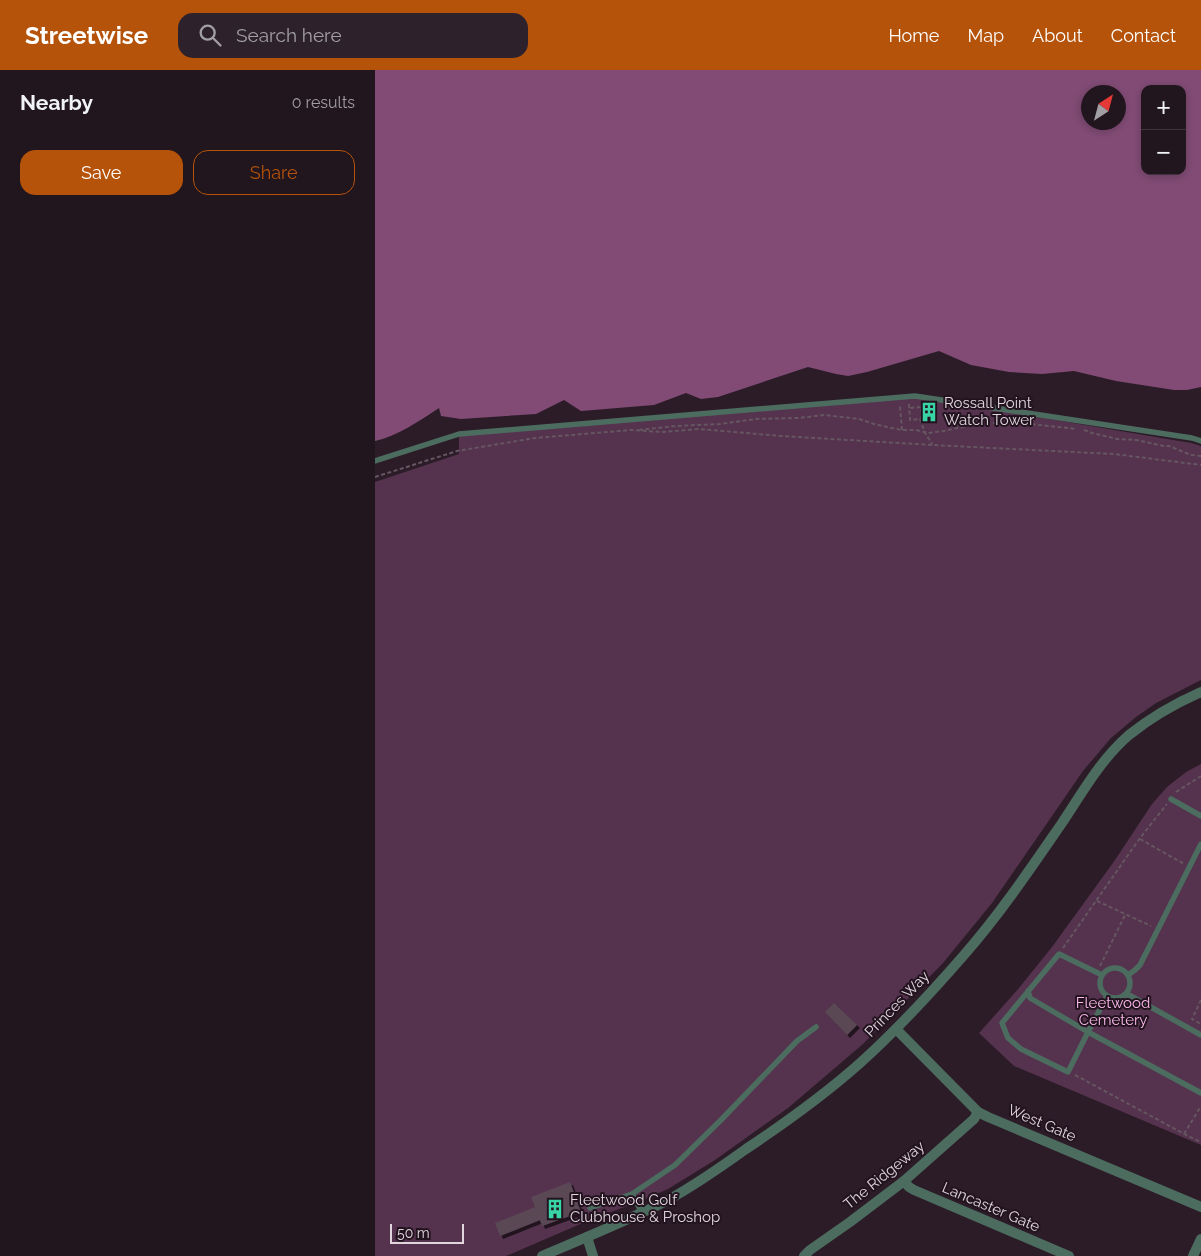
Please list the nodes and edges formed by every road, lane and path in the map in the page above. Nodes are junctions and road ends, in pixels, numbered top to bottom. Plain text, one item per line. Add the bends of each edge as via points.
1 (909, 397) junction
2 (909, 406) junction
3 (920, 419) junction
4 (631, 430) junction
5 (901, 430) junction
6 (925, 432) junction
7 (1201, 441) edge
8 (932, 446) junction
9 (1201, 456) edge
10 (375, 461) edge
11 (1201, 465) edge
12 (375, 477) edge
13 (1201, 692) edge
14 (1201, 776) edge
15 (1171, 799) junction
16 (1201, 816) edge
17 (1140, 838) junction
18 (1201, 844) edge
19 (1189, 867) junction
20 (1097, 901) junction
21 (1125, 914) junction
22 (1158, 930) junction
23 (1059, 954) junction
24 (1099, 974) junction
25 (1128, 975) junction
26 (1028, 991) junction
27 (1125, 995) junction
28 (1107, 996) junction
29 (1201, 1000) edge
30 (1201, 1024) edge
31 (816, 1027) dead end
32 (896, 1028) junction
33 (1088, 1032) junction
34 (1201, 1035) edge
35 (1068, 1072) junction
36 (1201, 1093) edge
37 (1201, 1106) edge
38 (978, 1112) junction
39 (1185, 1134) junction
40 (1201, 1142) edge
41 (904, 1181) junction
42 (632, 1194) junction
43 (1201, 1207) edge
44 (590, 1208) dead end
45 (642, 1213) junction
46 (587, 1237) junction
47 (1201, 1239) edge
48 (542, 1256) edge
49 (593, 1256) edge
50 (804, 1256) edge
51 (1069, 1256) edge
52 (1193, 1256) edge

1 - 2 path
1 - 7 lane
1 - 10 lane via 459,434
2 - 3 path via 910,420
2 - 3 path via 921,407 923,416
2 - 5 path via 901,406
3 - 6 path
4 - 5 path via 824,415 859,419
4 - 8 path via 699,429
4 - 12 path via 535,438 457,451
5 - 6 path
6 - 8 path
6 - 9 path via 937,433 971,425 1025,423 1169,446
8 - 11 path via 1114,454
13 - 32 street, Princes Way via 1152,718 1105,759 994,918
14 - 15 path via 1177,791
15 - 16 lane
15 - 17 path
17 - 19 path
17 - 20 path
18 - 19 lane
19 - 22 lane
20 - 21 path
20 - 23 path
21 - 22 path
21 - 24 path
22 - 25 lane via 1140,964
23 - 24 lane
23 - 26 lane
24 - 25 lane via 1114,968
24 - 28 lane via 1100,986
25 - 27 lane via 1131,982
26 - 33 lane via 1030,998
26 - 35 lane via 1002,1023 1008,1038 1021,1049
27 - 28 lane via 1117,998
27 - 34 lane
28 - 33 lane
29 - 30 path via 1192,1019
31 - 42 lane via 797,1041 675,1165
32 - 38 street, West Gate
32 - 45 street, Princes Way via 859,1064 789,1120 697,1182
33 - 35 lane
33 - 36 lane
35 - 39 path
37 - 39 path
38 - 41 street, The Ridgeway
38 - 43 street, West Gate
39 - 40 path
41 - 50 street, The Ridgeway
41 - 51 street, Lancaster Gate via 914,1190
42 - 44 lane
42 - 45 lane
45 - 46 street, Princes Way
46 - 48 street, Princes Way
46 - 49 street
47 - 52 street

